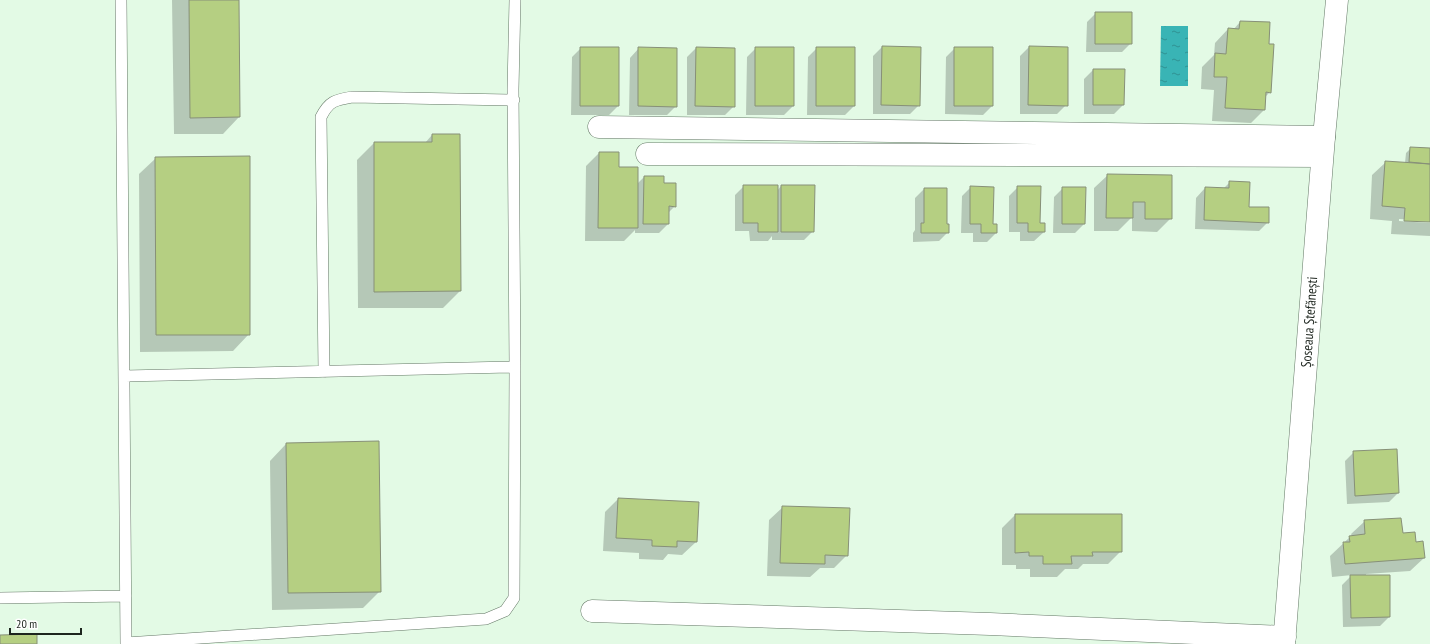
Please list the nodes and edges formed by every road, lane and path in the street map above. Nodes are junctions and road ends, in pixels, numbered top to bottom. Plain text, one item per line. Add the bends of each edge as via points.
1 (121, 0) edge
2 (515, 0) edge
3 (1337, 0) edge
4 (514, 100) junction
5 (599, 127) dead end
6 (1323, 147) junction
7 (647, 154) dead end
8 (515, 367) junction
9 (324, 372) junction
10 (124, 376) junction
11 (126, 596) junction
12 (0, 598) edge
13 (592, 611) dead end
14 (1284, 640) edge
15 (126, 643) edge

1 - 10 lane
2 - 4 lane
3 - 6 street, Șoseaua Ștefănești
4 - 8 lane
4 - 9 lane via 352,98 336,100 326,106 321,117
5 - 6 street
6 - 7 street
6 - 14 street, Șoseaua Ștefănești
8 - 9 lane
8 - 15 lane via 514,598 505,611 486,619
9 - 10 lane
10 - 11 lane
11 - 12 lane
11 - 15 lane
13 - 14 street via 990,624

